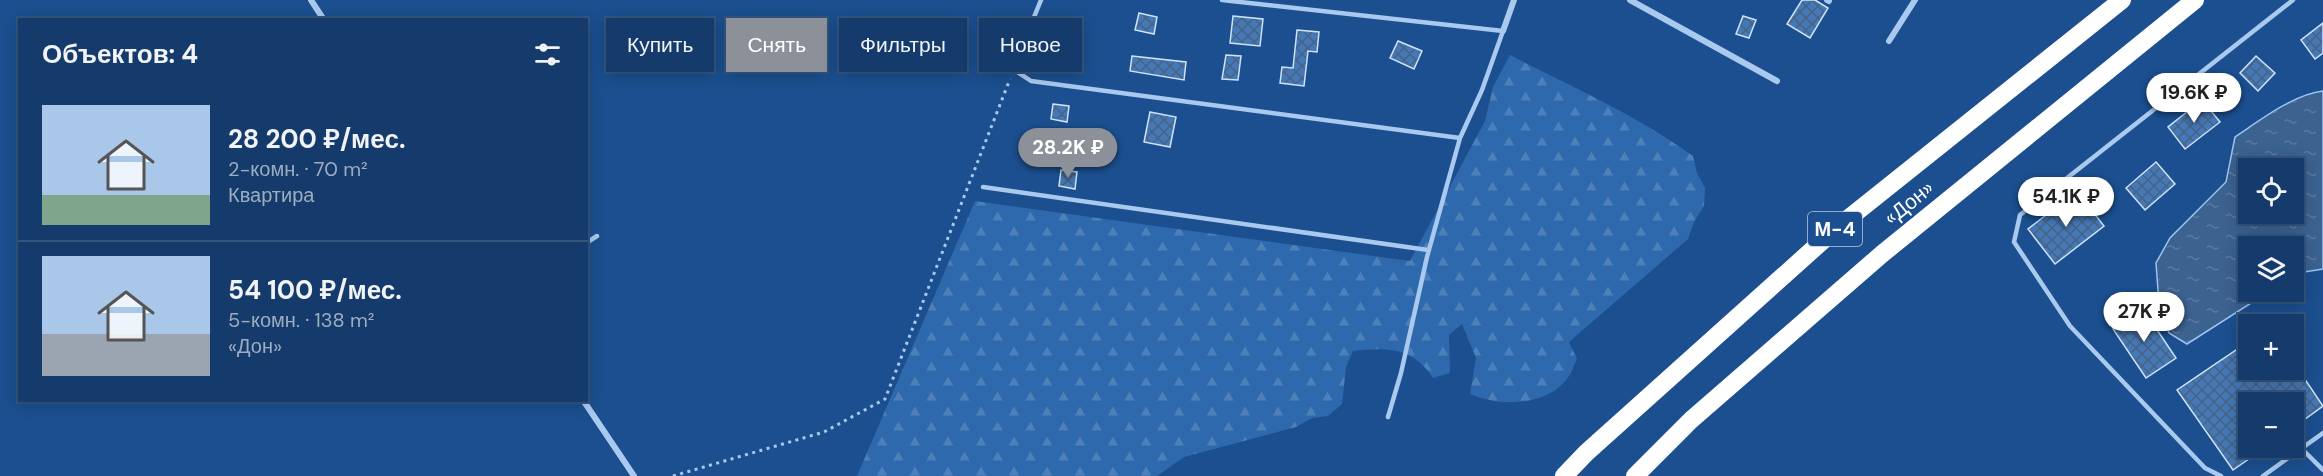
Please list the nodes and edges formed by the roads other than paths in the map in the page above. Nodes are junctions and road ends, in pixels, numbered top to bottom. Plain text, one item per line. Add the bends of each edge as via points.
1 (310, 0) edge
2 (1041, 0) edge
3 (1222, 0) edge
4 (1514, 0) edge
5 (1630, 0) edge
6 (1915, 0) edge
7 (2122, 0) edge
8 (2195, 0) edge
9 (2293, 0) edge
10 (323, 18) edge
11 (1503, 31) junction
12 (1889, 41) dead end
13 (1777, 81) dead end
14 (1460, 138) junction
15 (983, 187) dead end
16 (597, 236) dead end
17 (588, 242) edge
18 (1428, 250) junction
19 (584, 402) edge
20 (1388, 417) dead end
21 (2323, 433) edge
22 (2304, 447) edge
23 (2304, 451) edge
24 (2289, 458) edge
25 (2323, 470) edge
26 (634, 476) edge
27 (1564, 476) edge
28 (1635, 476) edge
29 (2221, 476) edge
30 (2263, 476) edge

1 - 10 street
2 - 14 lane via 1013,69 1031,81
3 - 11 lane
4 - 11 street
5 - 13 street
6 - 12 street
7 - 27 highway, «Дон» / М-4 via 1839,226
8 - 28 highway, «Дон» / М-4 via 1882,254 1690,420
9 - 29 lane via 2020,215 2014,242 2070,326 2205,468
11 - 14 lane
14 - 18 lane
15 - 18 lane
16 - 17 lane
18 - 20 lane
19 - 26 street
21 - 22 lane
23 - 25 lane
24 - 30 lane

